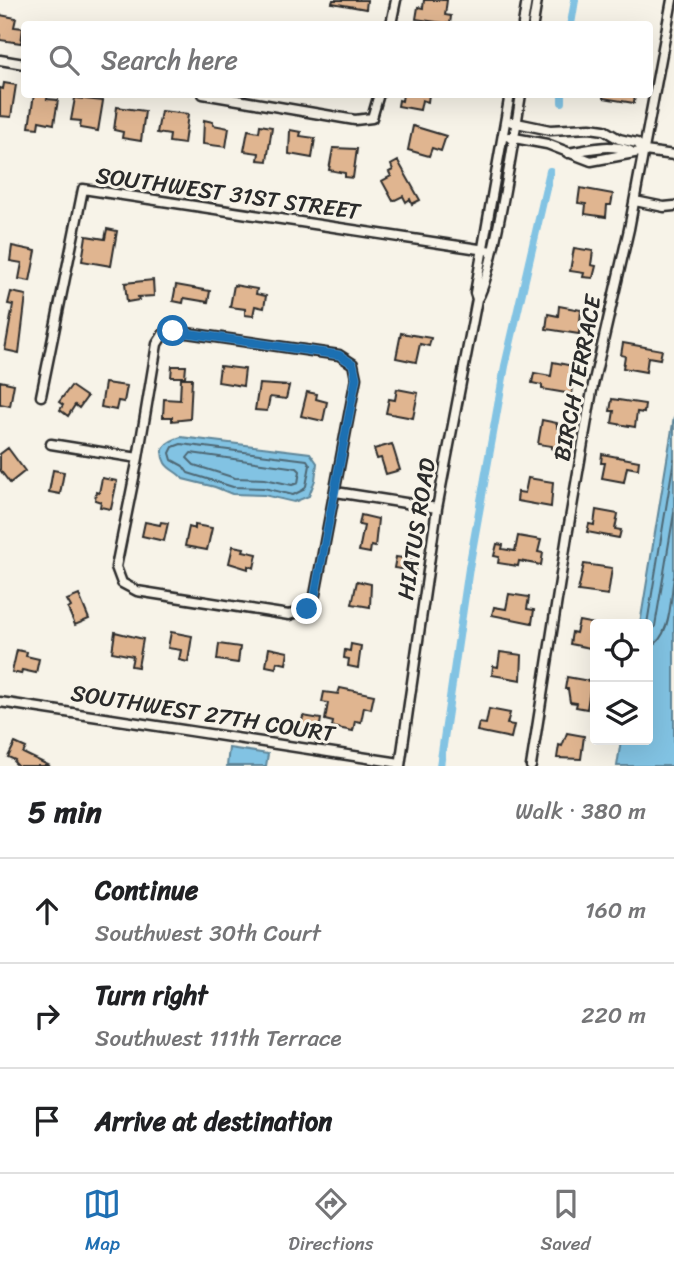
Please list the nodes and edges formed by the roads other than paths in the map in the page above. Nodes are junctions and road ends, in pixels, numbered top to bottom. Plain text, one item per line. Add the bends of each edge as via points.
1 (396, 0) edge
2 (527, 0) edge
3 (537, 0) edge
4 (672, 0) edge
5 (392, 21) edge
6 (524, 21) edge
7 (534, 21) edge
8 (0, 60) edge
9 (21, 64) edge
10 (226, 98) edge
11 (378, 98) edge
12 (509, 98) edge
13 (520, 98) edge
14 (506, 121) junction
15 (516, 123) junction
16 (604, 130) junction
17 (502, 136) junction
18 (514, 138) junction
19 (605, 146) junction
20 (645, 151) junction
21 (633, 152) junction
22 (568, 153) junction
23 (674, 156) edge
24 (635, 201) junction
25 (674, 206) edge
26 (487, 250) junction
27 (41, 396) dead end
28 (51, 444) dead end
29 (138, 458) junction
30 (336, 492) junction
31 (437, 508) junction
32 (0, 702) edge
33 (400, 764) edge
34 (531, 766) edge

1 - 5 street
2 - 6 street
3 - 7 street
4 - 20 street, BIRCH TERRACE
8 - 9 street
10 - 11 street via 355,121 372,118
12 - 14 street, HIATUS ROAD
13 - 15 street, HIATUS ROAD
14 - 15 street
14 - 17 street, HIATUS ROAD
15 - 16 street via 550,130
15 - 18 street, HIATUS ROAD
16 - 19 street
16 - 20 street
17 - 18 street
17 - 26 street, HIATUS ROAD
18 - 22 street
18 - 26 street, HIATUS ROAD
19 - 21 street
19 - 22 street
20 - 21 street
20 - 23 street
20 - 24 street, BIRCH TERRACE
21 - 22 street via 591,161
24 - 25 street
24 - 34 street, BIRCH TERRACE via 593,385
26 - 27 street, SOUTHWEST 31ST STREET via 83,189
26 - 31 street, HIATUS ROAD
28 - 29 street
29 - 30 street via 116,567 122,583 137,591 289,615 307,609 315,595
29 - 30 street via 157,344 164,333 339,355 353,364 356,378
30 - 31 street
31 - 33 street, HIATUS ROAD
32 - 33 street, SOUTHWEST 27TH COURT

